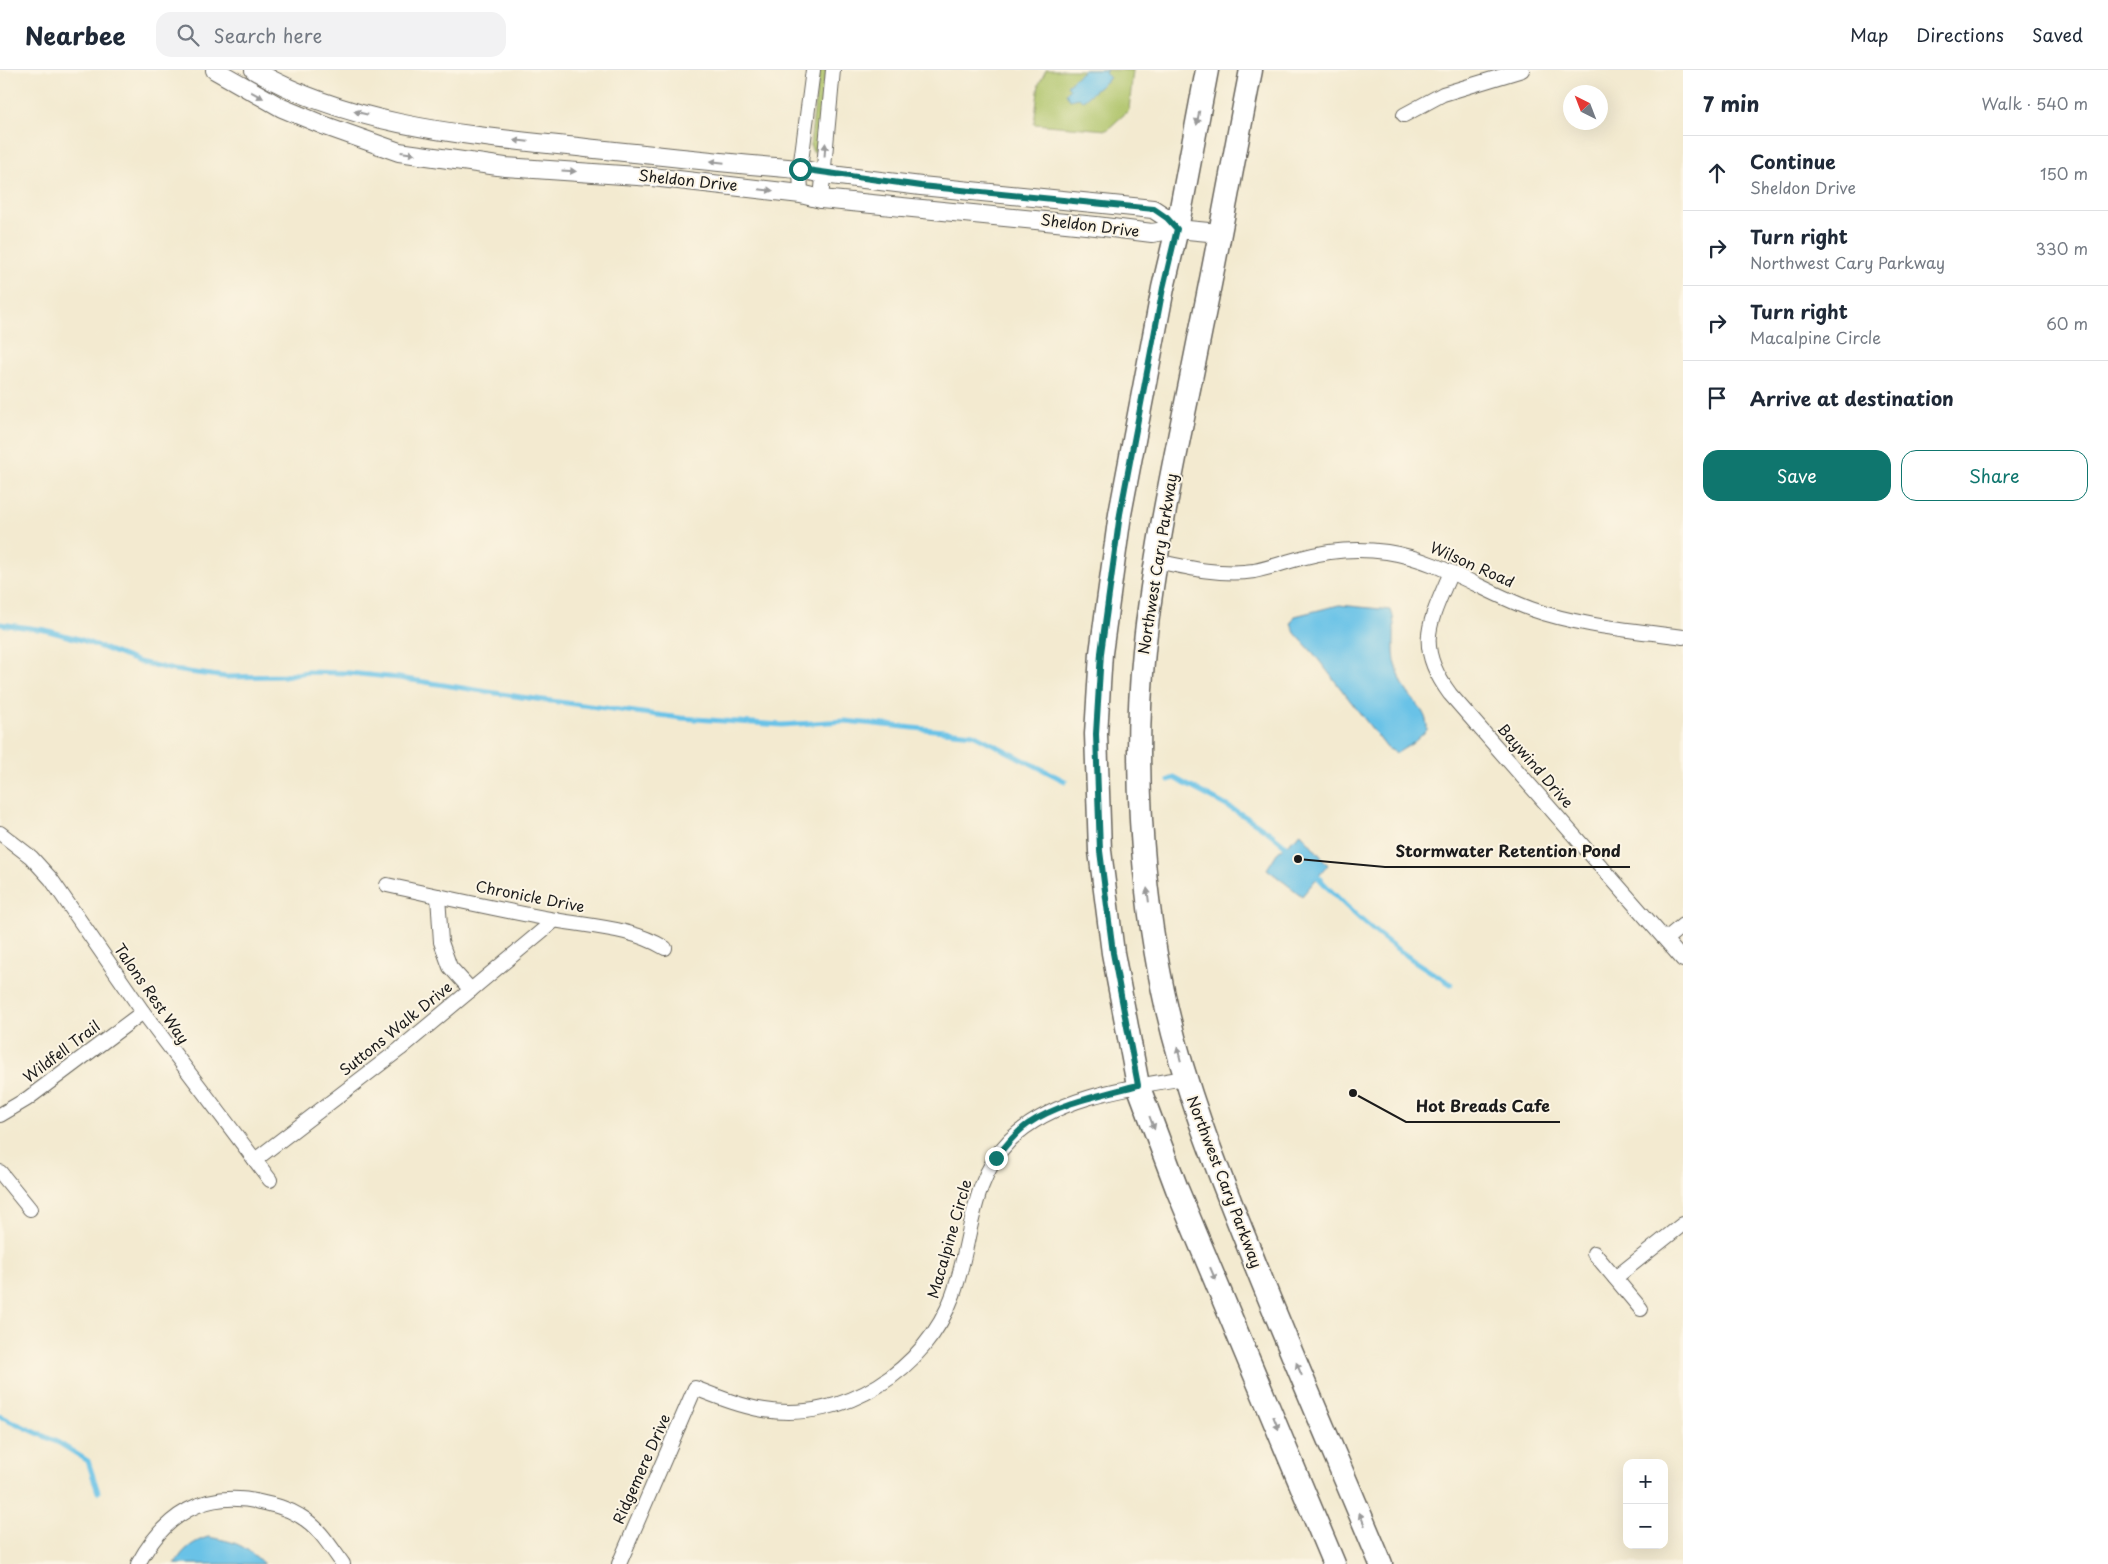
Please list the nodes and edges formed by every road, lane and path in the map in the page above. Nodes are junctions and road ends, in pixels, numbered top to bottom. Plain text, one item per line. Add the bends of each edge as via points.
1 (215, 70) edge
2 (254, 70) edge
3 (813, 70) edge
4 (833, 70) edge
5 (1207, 70) edge
6 (1251, 70) edge
7 (1522, 70) edge
8 (1404, 114) dead end
9 (800, 169) junction
10 (823, 174) junction
11 (801, 194) junction
12 (820, 199) junction
13 (1177, 229) junction
14 (1219, 233) junction
15 (1157, 561) junction
16 (1451, 572) junction
17 (1683, 637) edge
18 (0, 833) edge
19 (388, 885) dead end
20 (438, 896) junction
21 (555, 920) junction
22 (1683, 925) edge
23 (1666, 939) junction
24 (665, 948) dead end
25 (1683, 960) edge
26 (471, 990) junction
27 (143, 1012) junction
28 (1185, 1078) junction
29 (1138, 1085) junction
30 (0, 1116) edge
31 (255, 1160) junction
32 (0, 1172) edge
33 (270, 1180) dead end
34 (30, 1209) dead end
35 (1683, 1224) edge
36 (1594, 1253) dead end
37 (1616, 1278) junction
38 (1641, 1309) dead end
39 (696, 1388) joint
40 (138, 1564) edge
41 (343, 1564) edge
42 (619, 1564) edge
43 (1334, 1564) edge
44 (1381, 1564) edge

1 -> 11 street, Sheldon Drive via 282,108 323,126 400,152 505,167 652,177
9 -> 2 street, Sheldon Drive via 458,135 349,110 307,96
3 - 9 street
10 -> 4 street
5 -> 13 main road
6 - 14 main road, Northwest Cary Parkway
7 - 8 street via 1443,94
9 - 10 street, Sheldon Drive
9 - 11 street
10 - 12 street
10 - 13 street, Sheldon Drive via 1154,209
11 - 12 street, Sheldon Drive
12 - 13 street, Sheldon Drive via 1152,233
13 - 14 street, Sheldon Drive
13 - 29 main road via 1120,514 1101,653 1096,734 1100,851 1113,953
14 - 15 main road, Northwest Cary Parkway
15 - 16 street, Wilson Road via 1233,572 1272,567 1324,552 1357,550 1418,558
28 -> 15 main road, Northwest Cary Parkway via 1163,990 1144,856 1140,793 1144,654
16 - 17 street, Wilson Road via 1505,598 1564,618
16 - 23 street, Baywind Drive via 1431,620 1428,641 1431,664 1437,677
18 - 27 street, Talons Rest Way via 32,857 51,879
19 - 20 street, Chronicle Drive
20 - 21 street, Chronicle Drive
20 - 26 street via 441,942 450,967
21 - 24 street, Chronicle Drive via 623,931
21 - 26 street, Suttons Walk Drive
22 - 23 street
23 - 25 street, Baywind Drive
26 - 31 street, Suttons Walk Drive
27 - 30 street, Wildfell Trail
27 - 31 street, Talons Rest Way
28 - 29 street, Macalpine Circle
44 -> 28 main road, Northwest Cary Parkway via 1275,1314 1215,1164
29 - 39 street, Macalpine Circle via 1046,1114 1008,1142 984,1179 954,1294 945,1313 913,1358 877,1388 832,1405 790,1412 749,1406
29 -> 43 main road via 1177,1189
31 - 33 street, Talons Rest Way
32 - 34 street
35 - 37 street
36 - 37 street
37 - 38 street
39 - 42 street, Ridgemere Drive
40 - 41 street via 157,1534 173,1518 202,1503 242,1498 282,1507 300,1516 324,1537

